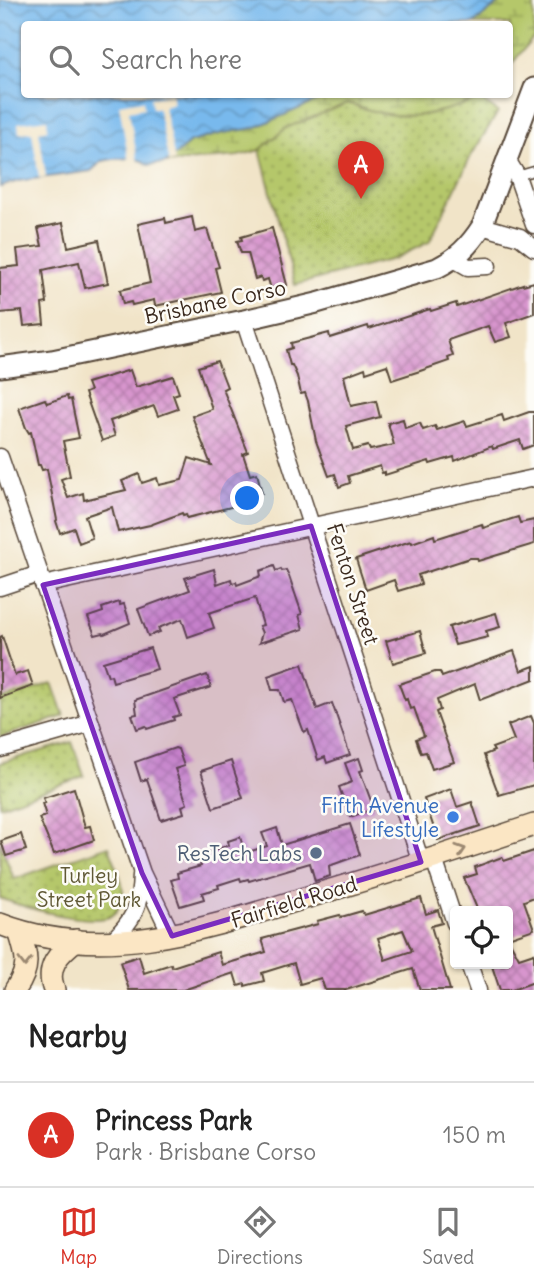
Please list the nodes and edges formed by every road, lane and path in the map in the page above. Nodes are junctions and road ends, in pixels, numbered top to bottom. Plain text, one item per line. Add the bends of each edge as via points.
1 (534, 88) edge
2 (506, 158) junction
3 (534, 171) edge
4 (517, 176) junction
5 (534, 225) edge
6 (482, 226) junction
7 (534, 248) edge
8 (445, 264) junction
9 (488, 266) dead end
10 (244, 320) junction
11 (0, 367) edge
12 (0, 457) edge
13 (534, 478) edge
14 (311, 526) junction
15 (41, 580) junction
16 (0, 587) edge
17 (91, 723) junction
18 (0, 750) edge
19 (534, 825) edge
20 (428, 861) junction
21 (142, 873) junction
22 (450, 912) edge
23 (9, 927) edge
24 (172, 936) junction
25 (76, 940) junction
26 (111, 942) junction
27 (471, 969) edge
28 (15, 990) edge
29 (54, 990) edge
30 (478, 990) edge

1 - 2 street
2 - 4 street
2 - 6 street
3 - 4 lane
4 - 5 street
6 - 7 street via 520,237
6 - 8 street via 470,244
8 - 9 street, Brisbane Corso
8 - 10 street, Brisbane Corso
10 - 11 street, Brisbane Corso
10 - 14 street, Fenton Street
12 - 15 street
13 - 14 street
14 - 15 street
14 - 20 street, Fenton Street
15 - 16 street
15 - 17 street
17 - 18 street
17 - 21 street
20 -> 19 main road, Fairfield Road
20 - 22 street, Fenton Street
20 - 24 main road, Fairfield Road
21 - 24 street
21 - 26 street via 136,911
23 - 25 main road, Fairfield Road
23 -> 28 main road via 27,964
24 - 26 main road, Fairfield Road
25 - 26 main road, Fairfield Road
25 - 29 main road via 52,965
27 - 30 street

